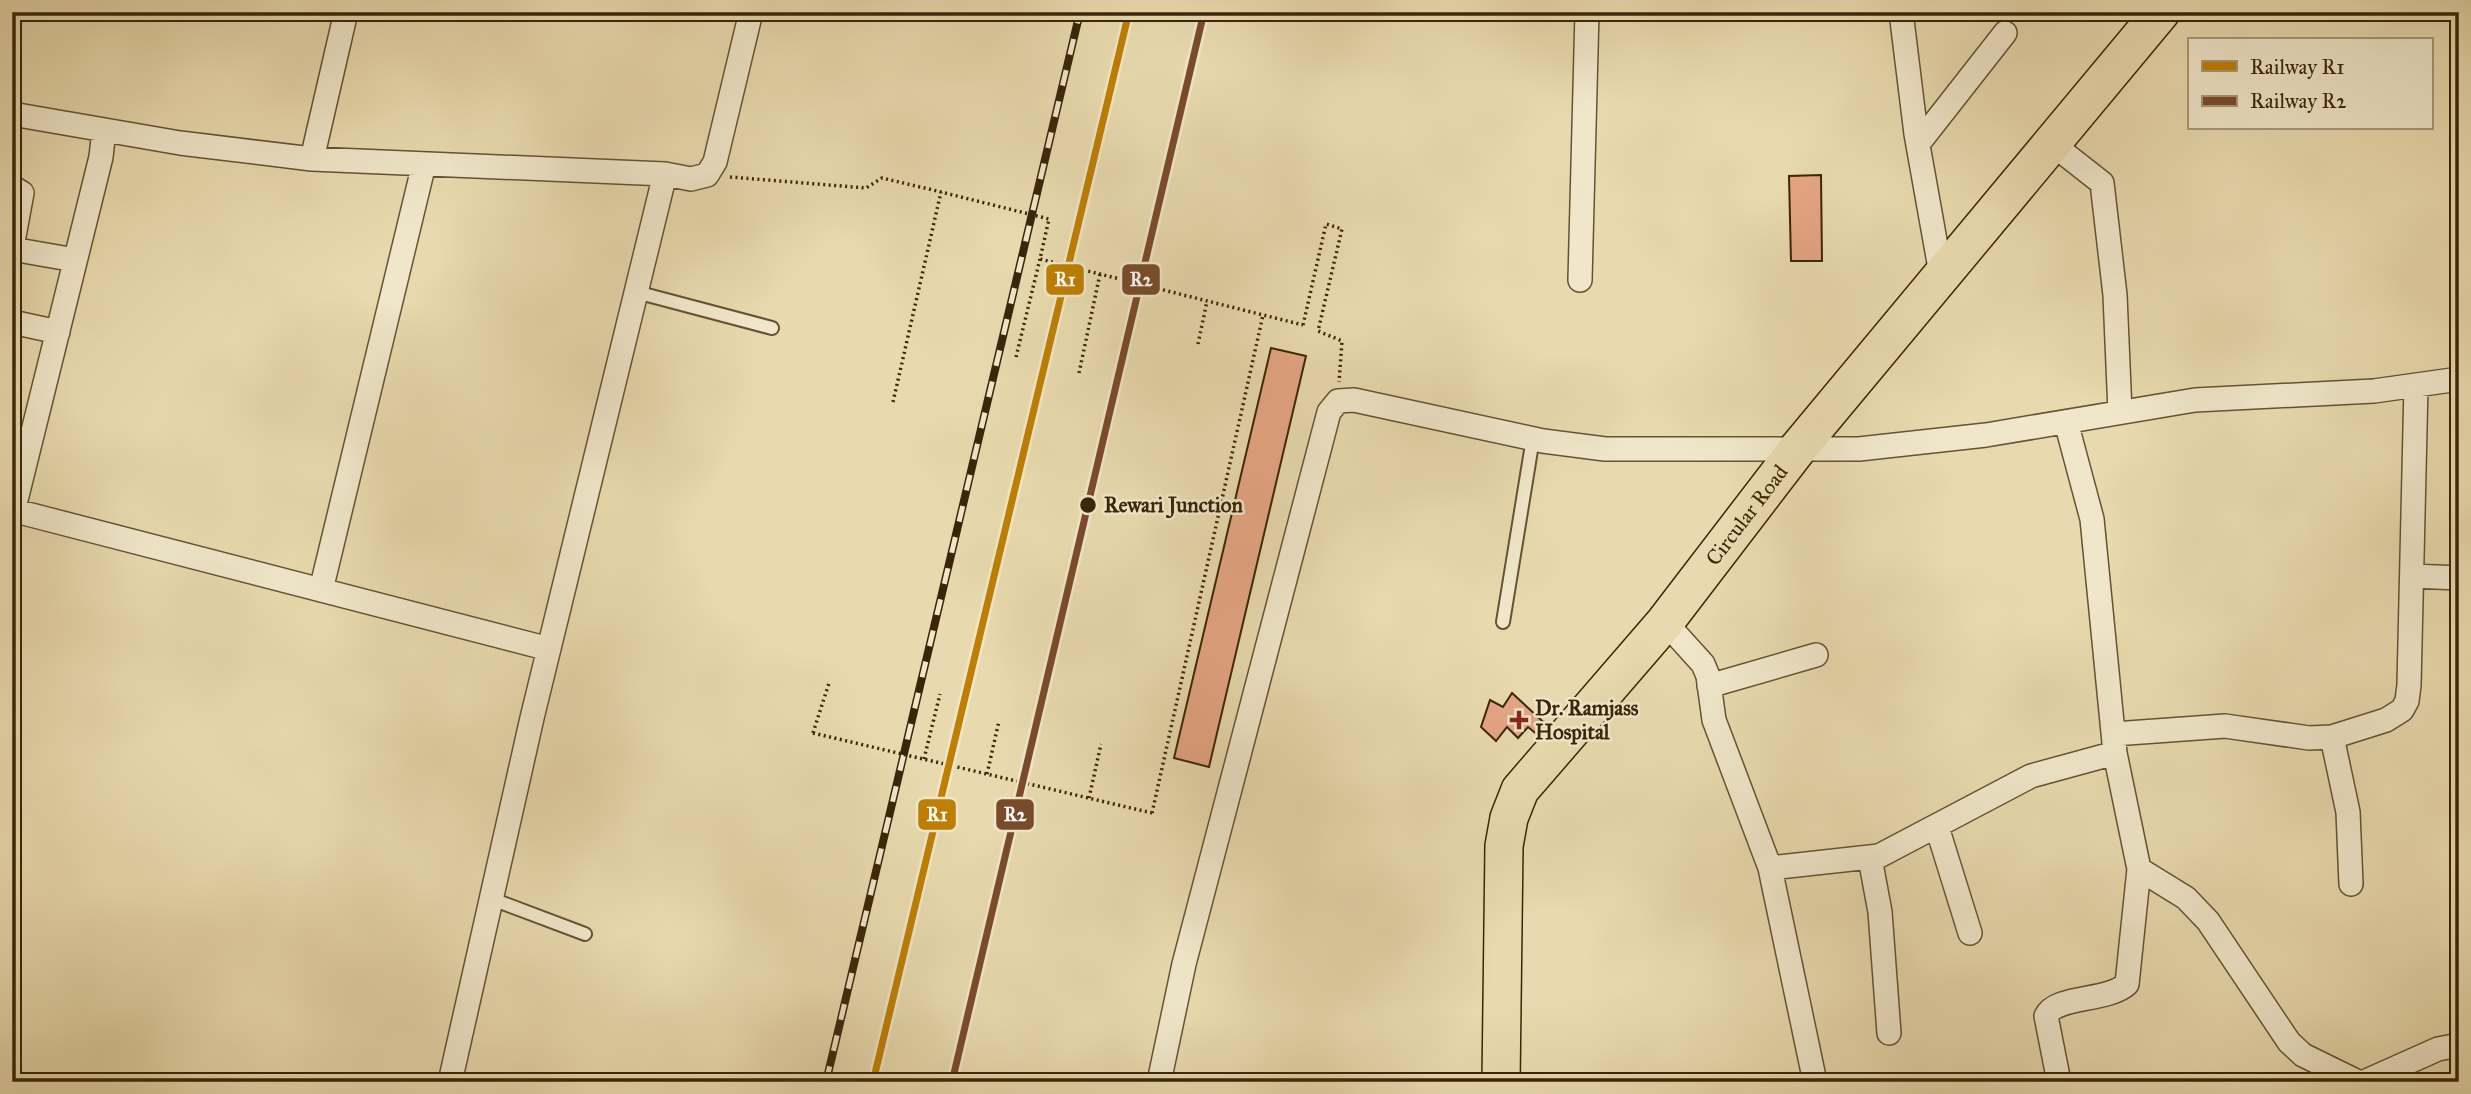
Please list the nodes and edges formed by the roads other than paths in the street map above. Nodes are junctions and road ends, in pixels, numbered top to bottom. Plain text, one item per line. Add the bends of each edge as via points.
1 (346, 12) edge
2 (751, 12) edge
3 (1587, 12) edge
4 (1901, 12) edge
5 (2161, 12) edge
6 (2005, 33) dead end
7 (12, 114) edge
8 (104, 130) junction
9 (2051, 143) junction
10 (1918, 144) junction
11 (312, 159) junction
12 (424, 164) junction
13 (665, 174) junction
14 (12, 187) edge
15 (12, 248) edge
16 (75, 260) junction
17 (1941, 274) junction
18 (1580, 280) dead end
19 (636, 292) junction
20 (12, 322) edge
21 (772, 328) dead end
22 (58, 332) junction
23 (2459, 379) edge
24 (2416, 386) junction
25 (2120, 412) junction
26 (2066, 422) junction
27 (1532, 438) junction
28 (1799, 447) junction
29 (13, 512) edge
30 (2413, 576) junction
31 (2459, 578) edge
32 (321, 590) junction
33 (1503, 622) dead end
34 (1665, 622) junction
35 (549, 649) junction
36 (1816, 655) dead end
37 (1709, 686) junction
38 (2332, 737) junction
39 (2114, 743) junction
40 (1937, 827) junction
41 (1870, 858) junction
42 (1770, 869) junction
43 (2139, 869) junction
44 (2351, 884) dead end
45 (492, 899) junction
46 (1970, 933) dead end
47 (585, 934) dead end
48 (1889, 1033) dead end
49 (2459, 1045) edge
50 (450, 1082) edge
51 (1159, 1082) edge
52 (1501, 1082) edge
53 (1815, 1082) edge
54 (2059, 1082) edge
55 (2358, 1082) edge
56 (2364, 1082) edge

1 - 11 street
2 - 13 street via 715,162 708,175 691,179
3 - 18 street
4 - 10 street
5 - 9 main road, Circular Road
6 - 10 street
7 - 8 street
8 - 11 street
8 - 16 street
9 - 17 main road, Circular Road
9 - 25 street via 2102,183 2115,295
10 - 17 street
11 - 12 street
12 - 13 street
12 - 32 street
13 - 19 street
14 - 15 street via 22,193
15 - 16 street
16 - 22 street
17 - 28 main road, Circular Road
19 - 21 lane
19 - 35 street
20 - 22 street
22 - 29 street
23 - 24 street
24 - 25 street via 2195,400
24 - 30 street
25 - 26 street
26 - 28 street via 1922,444
26 - 39 street via 2092,519
27 - 28 street via 1605,449
27 - 33 lane
27 - 51 street via 1354,400 1338,401 1329,412 1191,937
28 - 34 main road, Circular Road
29 - 32 street
30 - 31 street
30 - 38 street via 2407,701 2386,720
32 - 35 street
34 - 37 street via 1703,664
34 - 52 main road, Circular Road via 1538,767 1520,790 1508,818
35 - 45 street
36 - 37 street
37 - 42 street via 1714,720
38 - 39 street via 2225,726
38 - 44 street via 2348,812
39 - 40 street via 2031,776
39 - 43 street
40 - 41 street
40 - 46 street
41 - 42 street
41 - 48 street via 1880,912
42 - 53 street
43 - 54 street via 2127,984 2118,992 2056,1006 2046,1016
43 - 55 street via 2186,898 2208,920 2289,1042 2303,1055
45 - 47 lane
45 - 50 street
49 - 56 street via 2438,1049

